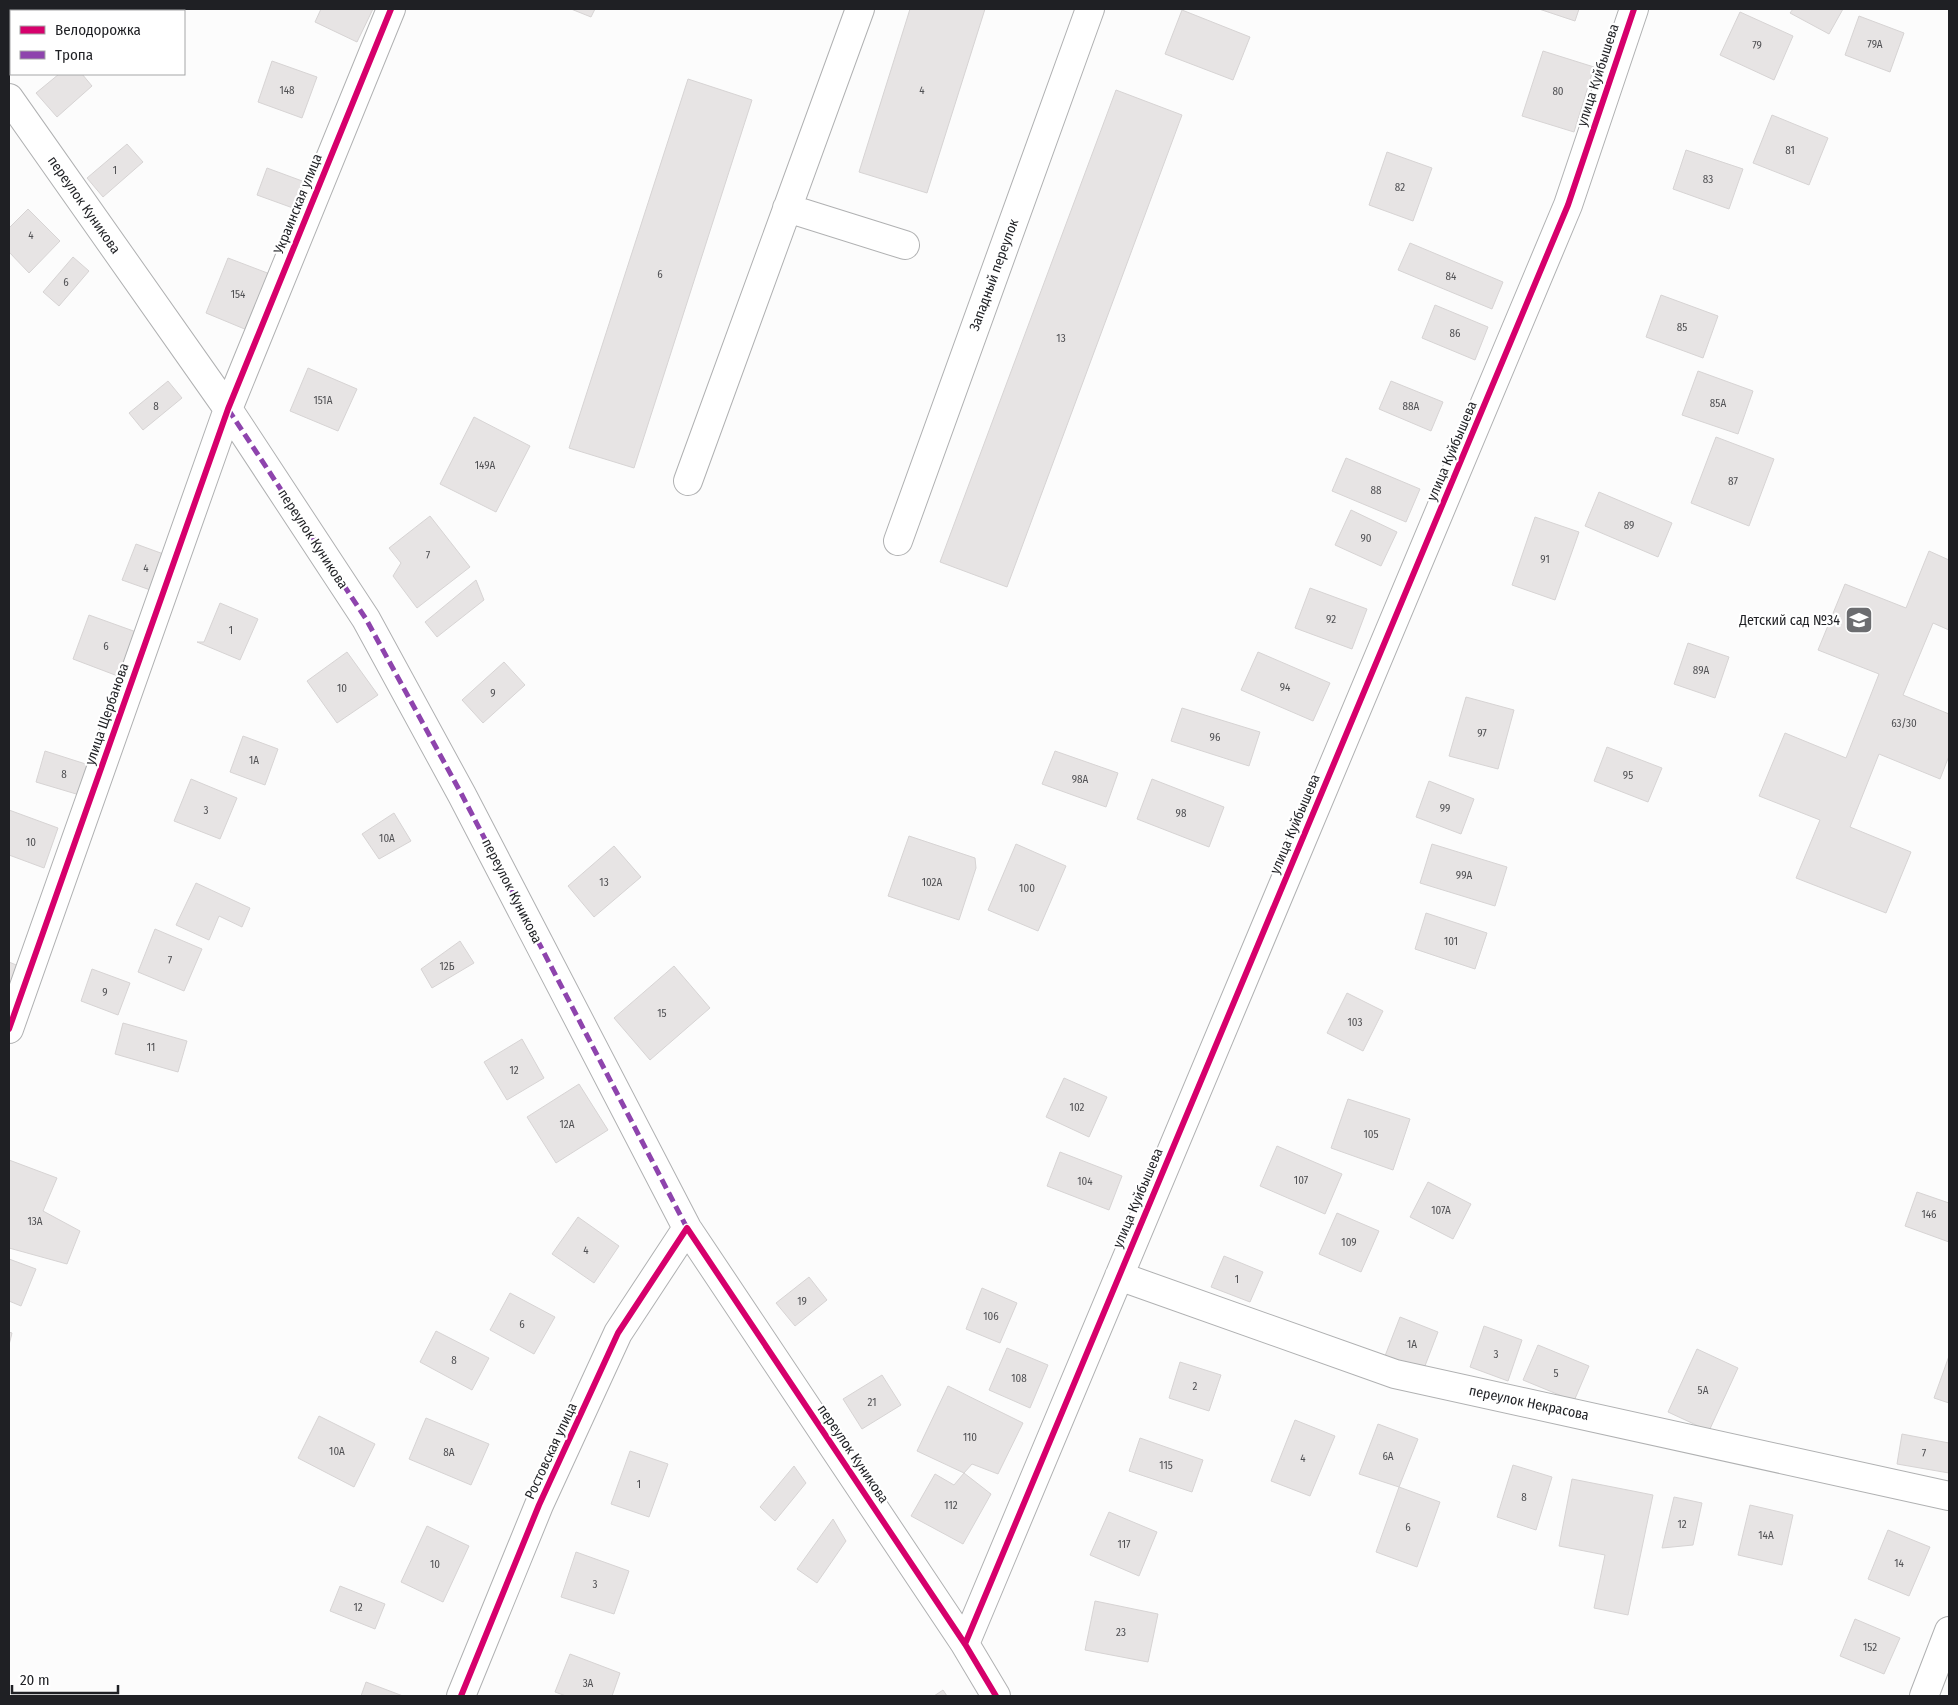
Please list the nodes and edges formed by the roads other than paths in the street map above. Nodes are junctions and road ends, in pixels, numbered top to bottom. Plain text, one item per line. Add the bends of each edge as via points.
1 (391, 9) edge
2 (860, 9) edge
3 (1090, 9) edge
4 (1634, 9) edge
5 (9, 98) edge
6 (787, 208) junction
7 (905, 245) dead end
8 (228, 408) junction
9 (688, 481) dead end
10 (898, 541) dead end
11 (9, 1028) edge
12 (687, 1228) junction
13 (1119, 1276) junction
14 (1949, 1496) edge
15 (1949, 1631) edge
16 (965, 1644) junction
17 (461, 1696) edge
18 (996, 1696) edge
19 (1924, 1696) edge

1 - 8 street, Украинская улица
2 - 6 street
3 - 10 street, Западный переулок
4 - 13 street, улица Куйбышева via 1568,205
5 - 8 street, переулок Куникова
6 - 7 street
6 - 9 street
8 - 11 street, улица Щербанова
8 - 12 street, переулок Куникова via 366,619 462,795
12 - 16 street, переулок Куникова
12 - 17 street, Ростовская улица via 618,1333 539,1505
13 - 14 street, переулок Некрасова via 1395,1374
13 - 16 street, улица Куйбышева
15 - 19 street
16 - 18 street, переулок Куникова

